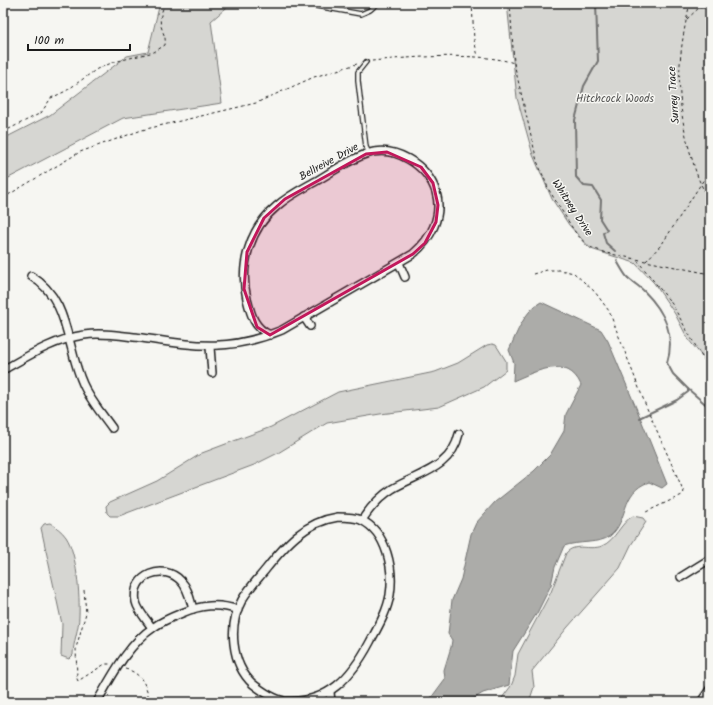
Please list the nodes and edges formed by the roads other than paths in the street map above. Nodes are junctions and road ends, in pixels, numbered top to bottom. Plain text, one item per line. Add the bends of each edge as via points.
1 (300, 3) edge
2 (378, 3) edge
3 (366, 62) road end
4 (369, 154) junction
5 (399, 263) junction
6 (31, 276) dead end
7 (405, 277) dead end
8 (304, 317) junction
9 (310, 326) dead end
10 (270, 335) junction
11 (69, 338) junction
12 (210, 347) junction
13 (3, 370) edge
14 (212, 373) dead end
15 (112, 428) dead end
16 (458, 434) dead end
17 (362, 520) junction
18 (710, 559) edge
19 (681, 577) dead end
20 (193, 608) junction
21 (238, 610) junction
22 (152, 628) junction
23 (710, 690) edge
24 (330, 692) junction
25 (284, 701) edge
26 (97, 702) edge
27 (331, 702) edge
28 (701, 702) edge

1 - 2 lane via 361,14
3 - 4 lane via 358,72 358,81
4 - 5 street, Bellreive Drive via 387,152 416,163 430,178 437,198 437,217 429,237 413,254
4 - 10 street, Bellreive Drive via 346,164 285,199 264,218 254,234 245,262 244,289 257,327
5 - 7 street
5 - 8 street, Bellreive Drive
6 - 11 street via 58,302
8 - 9 street
8 - 10 street, Bellreive Drive
10 - 12 street, Bellreive Drive via 233,345
11 - 12 street, Bellreive Drive via 94,334
11 - 13 street, Bellreive Drive
11 - 15 street via 82,384
12 - 14 street
16 - 17 street via 454,449 447,458 429,471 385,494
17 - 21 street via 338,517 308,526 283,549 251,587
17 - 24 street via 379,537 387,553 391,578 390,595 381,621 357,665 342,683
18 - 19 street
20 - 21 street via 213,605
20 - 22 street
20 - 22 street via 187,590 177,577 162,571 148,575 138,584 135,598
21 - 25 street via 234,640 241,671 264,692
22 - 26 street via 141,637 115,670
23 - 28 street
24 - 25 street via 294,702
24 - 27 street

